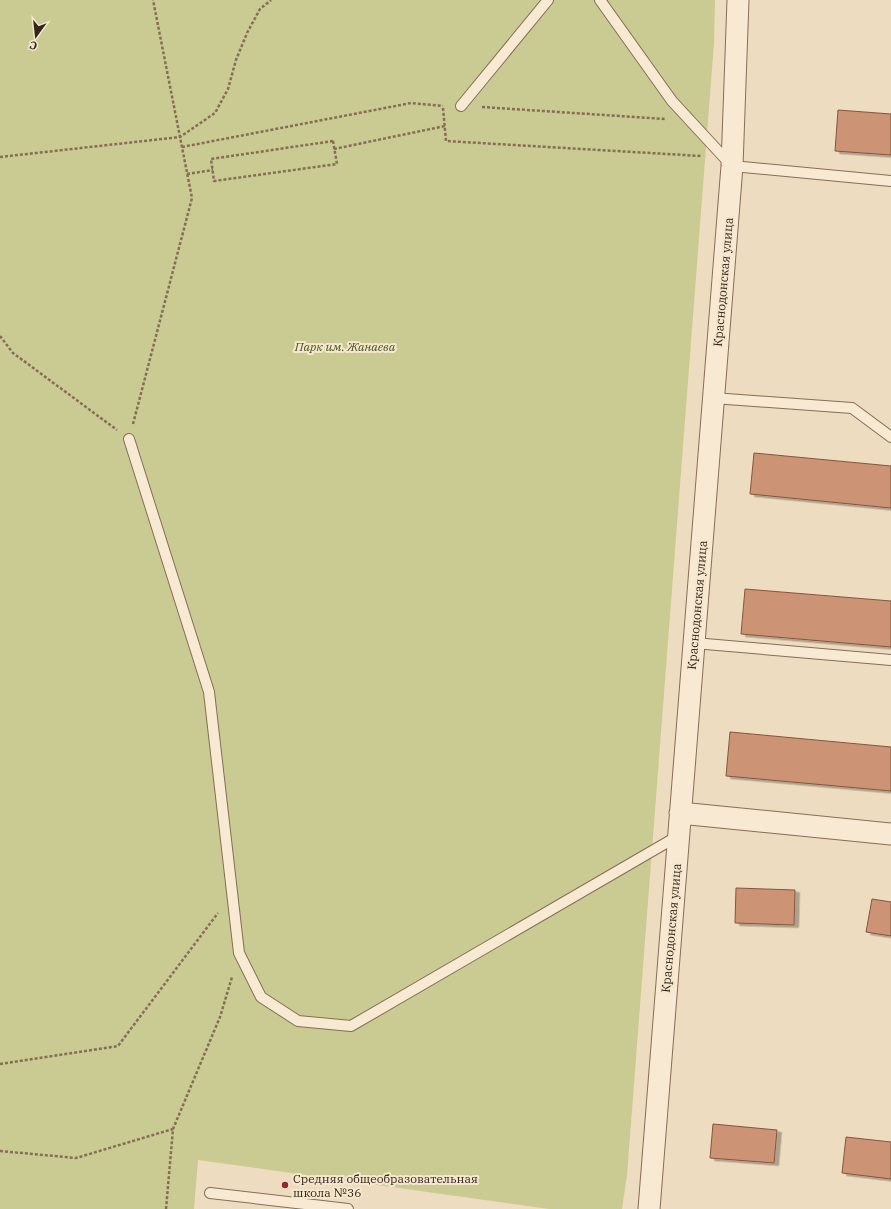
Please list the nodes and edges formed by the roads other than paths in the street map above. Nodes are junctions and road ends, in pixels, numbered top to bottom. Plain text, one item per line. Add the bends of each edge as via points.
1 (548, 0) edge
2 (600, 0) edge
3 (738, 0) edge
4 (462, 106) road end
5 (728, 162) junction
6 (891, 181) edge
7 (713, 398) junction
8 (891, 437) edge
9 (129, 440) road end
10 (694, 643) junction
11 (891, 660) edge
12 (680, 813) junction
13 (891, 834) edge
14 (678, 836) junction
15 (210, 1193) dead end
16 (348, 1209) edge
17 (649, 1209) edge

1 - 4 lane
2 - 5 lane via 672,100
3 - 5 street, Краснодонская улица
5 - 6 lane
5 - 7 street, Краснодонская улица
7 - 8 lane via 852,408
7 - 10 street, Краснодонская улица
9 - 14 lane via 209,692 239,953 261,997 298,1021 351,1026
10 - 11 lane
10 - 12 street, Краснодонская улица
12 - 13 street
12 - 14 street, Краснодонская улица
14 - 17 street, Краснодонская улица
15 - 16 lane

